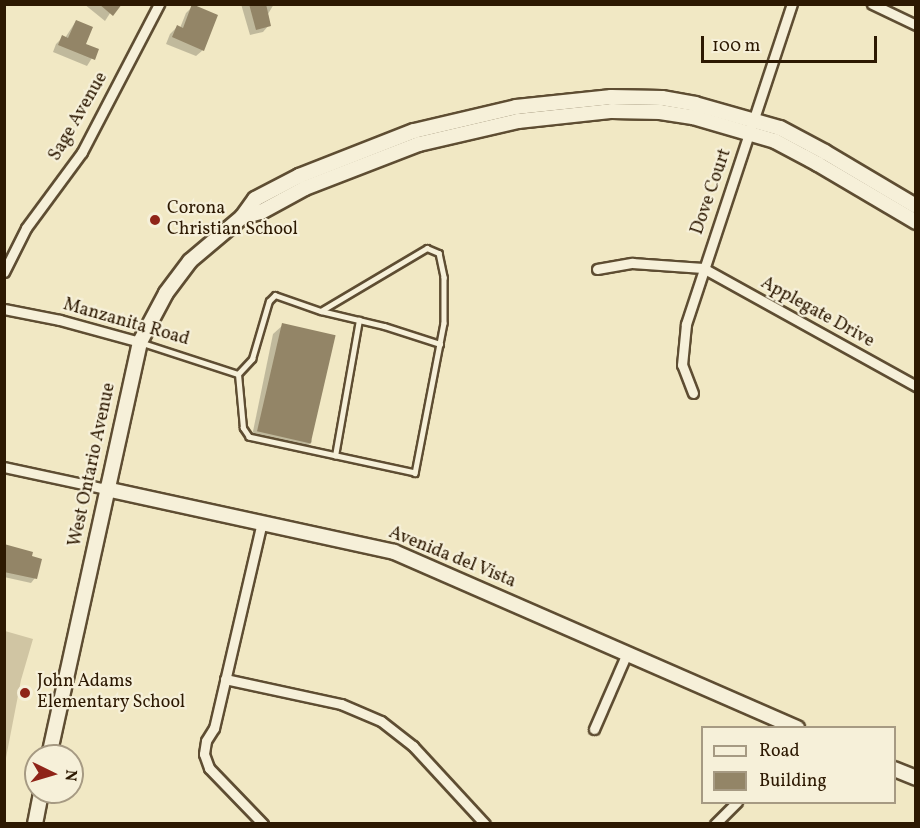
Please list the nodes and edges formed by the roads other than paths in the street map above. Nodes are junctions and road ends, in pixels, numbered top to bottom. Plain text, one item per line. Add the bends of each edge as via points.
1 (159, 4) edge
2 (792, 4) edge
3 (872, 4) edge
4 (915, 25) edge
5 (752, 127) junction
6 (915, 206) edge
7 (915, 222) edge
8 (703, 268) junction
9 (597, 269) dead end
10 (4, 272) edge
11 (4, 309) edge
12 (321, 311) junction
13 (359, 320) junction
14 (140, 342) junction
15 (440, 344) junction
16 (238, 374) junction
17 (915, 386) edge
18 (693, 393) dead end
19 (335, 456) junction
20 (4, 467) edge
21 (106, 489) junction
22 (262, 522) junction
23 (627, 653) junction
24 (225, 679) junction
25 (791, 726) edge
26 (594, 729) dead end
27 (52, 744) edge
28 (896, 770) edge
29 (915, 778) edge
30 (39, 804) edge
31 (735, 804) edge
32 (35, 824) edge
33 (262, 824) edge
34 (485, 824) edge
35 (715, 824) edge

1 - 10 street, Sage Avenue via 82,152 26,228
2 - 5 street, Dove Court
3 - 4 street
5 - 6 main road, West Ontario Avenue via 780,128
5 - 7 main road, West Ontario Avenue
5 - 8 street, Dove Court
5 - 14 main road, West Ontario Avenue via 660,112 585,112 518,121 418,144 242,217 190,261 161,302
8 - 9 street via 632,263
8 - 17 street, Applegate Drive
8 - 18 street, Dove Court via 686,324 682,365
11 - 14 street, Manzanita Road
12 - 13 lane
12 - 15 lane via 427,248 439,253 444,277
12 - 16 lane via 275,295 269,301 252,359
13 - 15 lane
13 - 19 lane
14 - 16 lane, Manzanita Road
14 - 21 main road, West Ontario Avenue
15 - 19 lane via 415,473
16 - 19 lane via 243,429 249,437
20 - 21 street, Avenida del Vista
21 - 22 main road, Avenida del Vista
21 - 27 main road, West Ontario Avenue
22 - 23 main road, Avenida del Vista via 394,552
22 - 24 street
23 - 25 main road, Avenida del Vista
23 - 26 street
24 - 33 street via 204,754 209,768
24 - 34 street via 341,704 381,721 413,746
28 - 29 main road
30 - 32 main road
31 - 35 street

